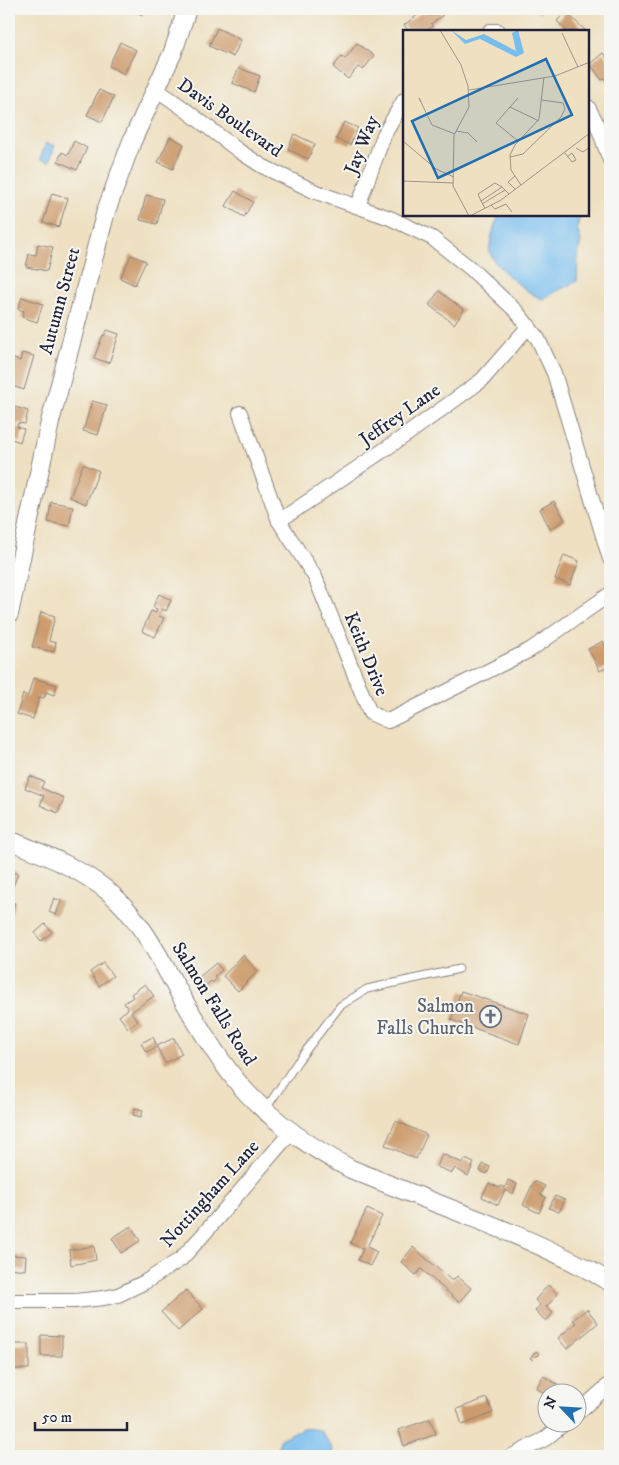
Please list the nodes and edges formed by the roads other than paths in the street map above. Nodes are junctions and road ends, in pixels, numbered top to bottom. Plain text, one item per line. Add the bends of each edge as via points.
1 (187, 9) edge
2 (156, 89) junction
3 (403, 102) edge
4 (589, 109) edge
5 (610, 160) edge
6 (358, 206) junction
7 (529, 326) junction
8 (240, 413) dead end
9 (279, 521) junction
10 (610, 559) edge
11 (610, 594) edge
12 (9, 614) edge
13 (9, 840) edge
14 (459, 970) dead end
15 (265, 1110) junction
16 (290, 1132) junction
17 (610, 1282) edge
18 (9, 1301) edge
19 (610, 1384) edge
20 (586, 1405) edge
21 (554, 1432) edge
22 (512, 1456) edge

1 - 2 street, Autumn Street
2 - 6 street, Davis Boulevard via 262,166 316,192
2 - 12 street, Autumn Street via 106,211 50,422
3 - 6 street, Jay Way via 384,135
4 - 5 street
6 - 7 street, Davis Boulevard via 432,238 495,290
7 - 9 street, Jeffrey Lane via 482,380 406,436
7 - 10 street, Davis Boulevard via 554,373
8 - 9 street, Keith Drive
9 - 11 street, Keith Drive via 315,577 370,713 388,721 530,650
13 - 15 street, Salmon Falls Road via 69,866 117,900 147,936 212,1047 247,1093
14 - 15 lane via 367,989 340,1006
15 - 16 street, Salmon Falls Road
16 - 17 street, Salmon Falls Road via 352,1169 549,1249
16 - 18 street, Nottingham Lane via 181,1259 145,1282 104,1298
19 - 20 street
21 - 22 street

